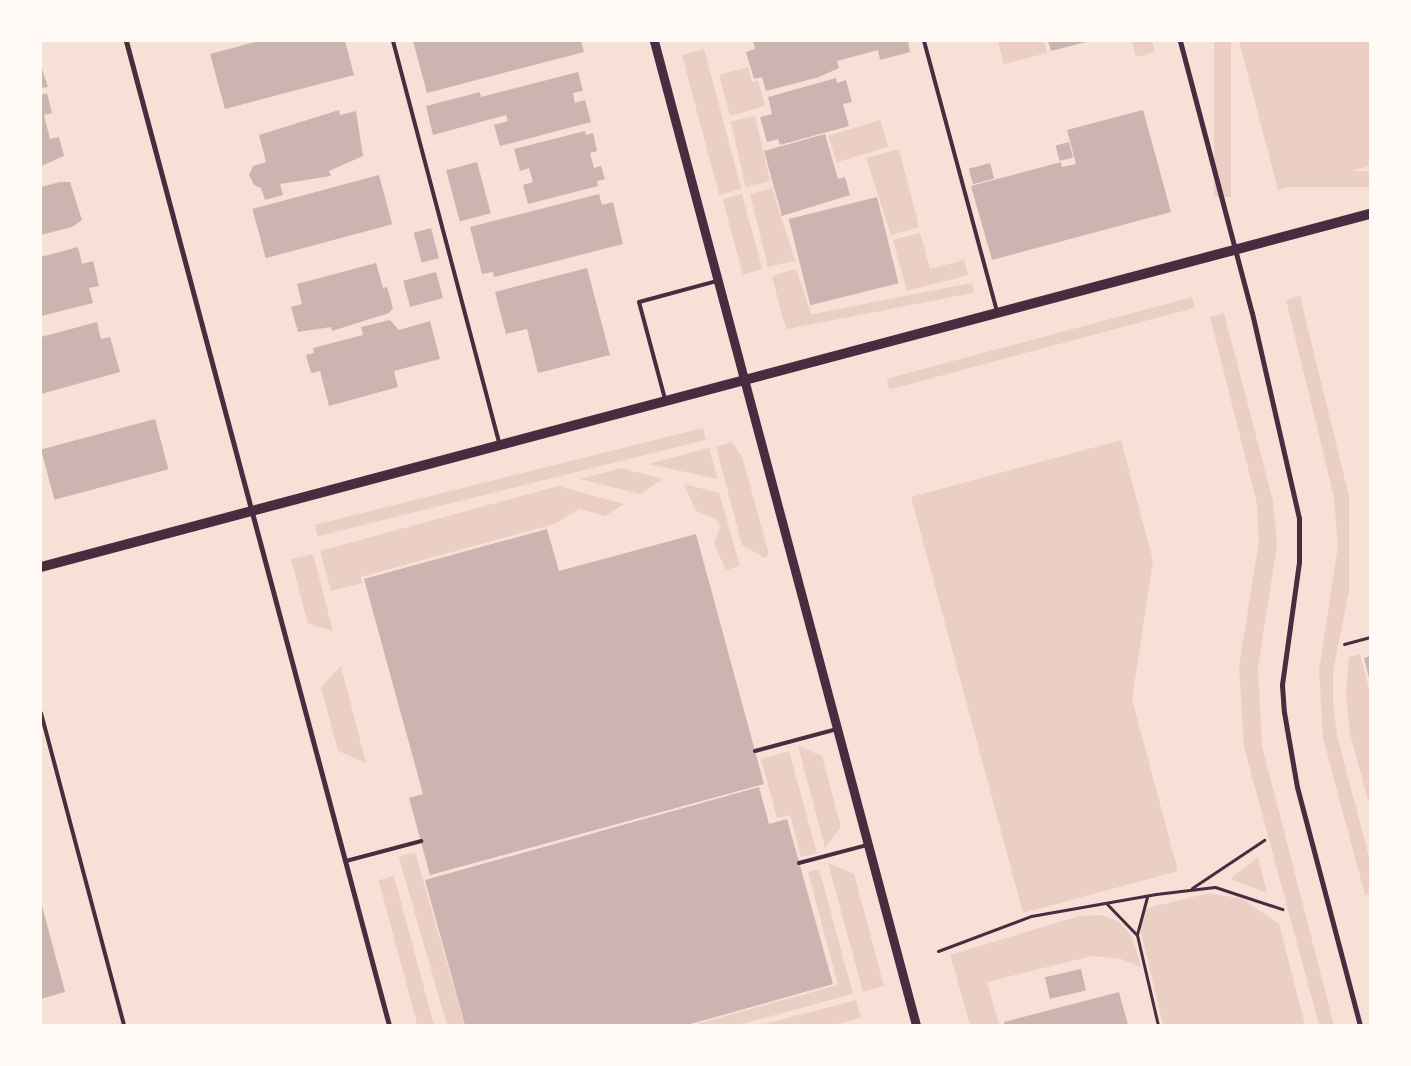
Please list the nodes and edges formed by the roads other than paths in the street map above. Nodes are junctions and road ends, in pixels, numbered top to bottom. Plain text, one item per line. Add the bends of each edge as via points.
1 (126, 41) edge
2 (393, 41) edge
3 (654, 41) edge
4 (924, 41) edge
5 (1180, 41) edge
6 (1370, 214) edge
7 (1235, 250) junction
8 (717, 281) junction
9 (997, 313) junction
10 (744, 380) junction
11 (666, 401) junction
12 (500, 445) junction
13 (253, 511) junction
14 (41, 567) edge
15 (41, 713) edge
16 (837, 729) junction
17 (755, 750) dead end
18 (421, 841) dead end
19 (868, 844) junction
20 (346, 861) junction
21 (799, 863) dead end
22 (124, 1025) edge
23 (389, 1025) edge
24 (916, 1025) edge
25 (1360, 1025) edge

1 - 13 street
2 - 12 lane
3 - 8 street
4 - 9 lane
5 - 7 street
6 - 7 main road
7 - 9 main road
7 - 25 street via 1299,518 1299,562 1282,685 1296,787
8 - 10 street
8 - 11 lane via 639,302
9 - 10 main road
10 - 11 main road
10 - 16 street
11 - 12 main road
12 - 13 main road
13 - 14 main road
13 - 20 street
15 - 22 lane
16 - 17 lane
16 - 19 street
18 - 20 lane
19 - 21 lane
19 - 24 street
20 - 23 street

